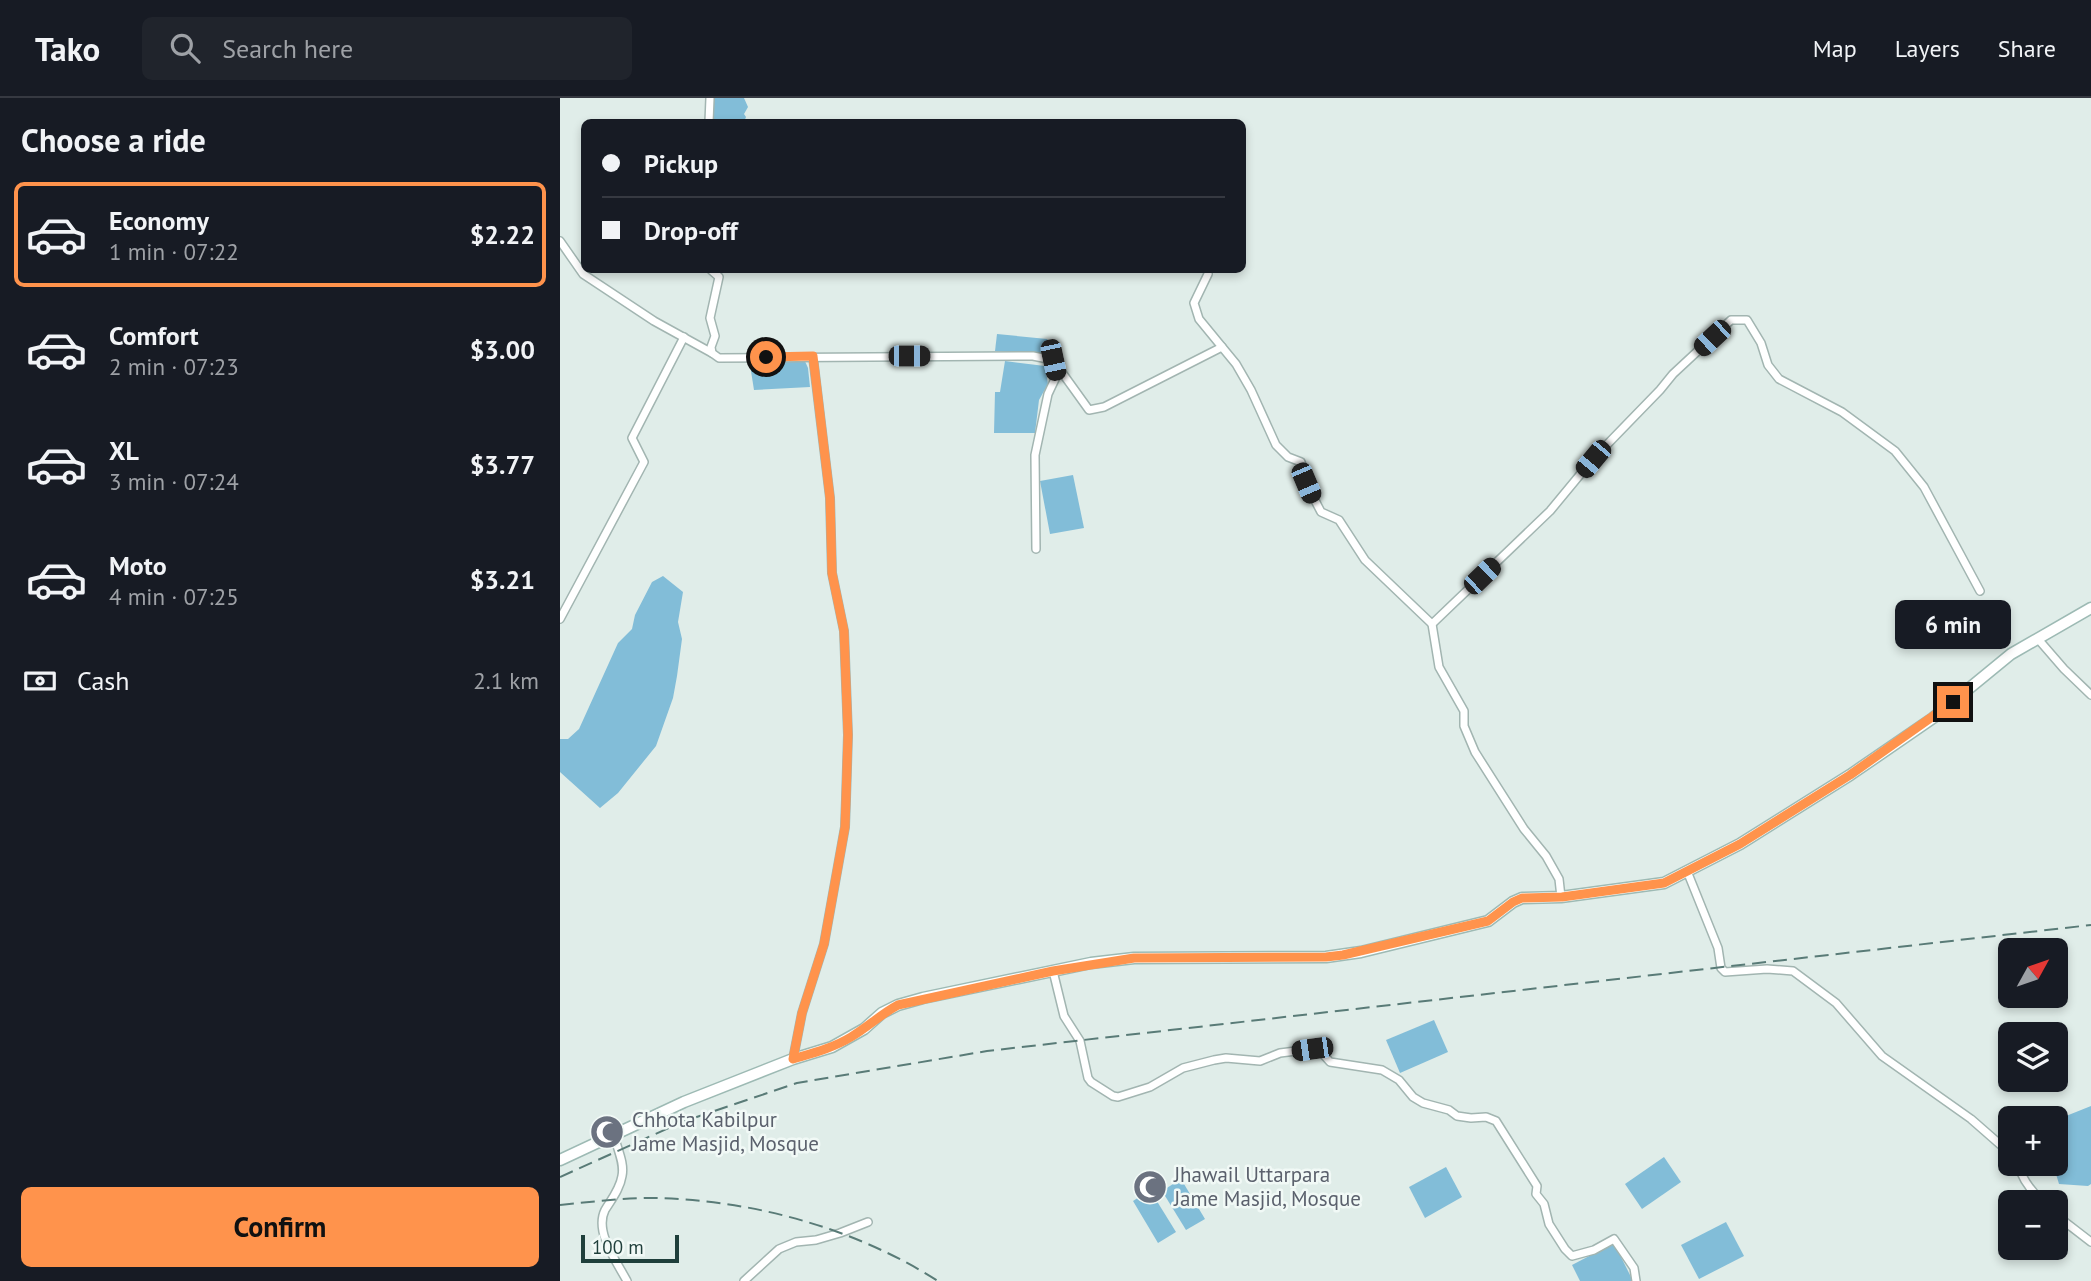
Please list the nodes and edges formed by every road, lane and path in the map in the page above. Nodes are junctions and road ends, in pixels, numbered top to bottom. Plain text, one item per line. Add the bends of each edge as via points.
1 (710, 98) edge
2 (709, 119) edge
3 (560, 241) edge
4 (581, 271) edge
5 (582, 273) edge
6 (714, 273) edge
7 (1208, 274) dead end
8 (684, 337) junction
9 (1222, 347) junction
10 (712, 353) junction
11 (813, 356) junction
12 (1053, 360) junction
13 (1036, 549) dead end
14 (1980, 591) dead end
15 (2091, 608) edge
16 (560, 619) edge
17 (1432, 624) junction
18 (2038, 639) junction
19 (2091, 695) edge
20 (1687, 870) junction
21 (1562, 897) junction
22 (1053, 971) junction
23 (793, 1059) junction
24 (614, 1134) junction
25 (1998, 1143) edge
26 (560, 1160) edge
27 (868, 1222) dead end
28 (2068, 1224) edge
29 (2091, 1242) edge
30 (627, 1281) edge
31 (744, 1281) edge
32 (1636, 1281) edge

1 - 2 street
3 - 4 street
5 - 8 street
6 - 10 street via 719,277 710,318 715,336
7 - 9 street via 1194,303 1199,319
8 - 10 street
8 - 16 street via 632,438 644,462
9 - 12 street via 1104,407 1089,410
9 - 17 street via 1251,390 1276,445 1288,457 1301,461 1321,512 1339,520 1365,559
10 - 11 street via 719,358
11 - 12 street via 1032,356
11 - 23 street via 830,498 832,573 844,631 848,735 845,827 824,944
12 - 13 street via 1056,377 1035,455
14 - 17 street via 1924,487 1895,451 1842,412 1779,379 1747,320 1731,320 1593,459 1550,510
15 - 18 main road
17 - 21 street via 1440,667 1464,711 1464,726 1475,752 1546,856 1559,879
18 - 19 street
18 - 20 main road via 2011,654 1934,718 1850,775 1740,844
20 - 21 main road via 1664,883
20 - 25 street via 1725,972 1793,971 1836,1003 1882,1056
21 - 22 main road via 1522,898 1488,921 1361,952 1326,957 1134,958
22 - 23 main road via 898,1005 848,1039
22 - 32 street via 1064,1016 1080,1041 1088,1078 1113,1096 1150,1087 1183,1068 1214,1060 1260,1061 1312,1049 1330,1062 1382,1070 1423,1103 1457,1116 1496,1121 1536,1186 1549,1224 1565,1249 1572,1256 1594,1251 1614,1239 1634,1268
23 - 24 main road
24 - 26 main road
24 - 30 street via 622,1177 603,1213 602,1230
27 - 31 street via 779,1249
28 - 29 street

